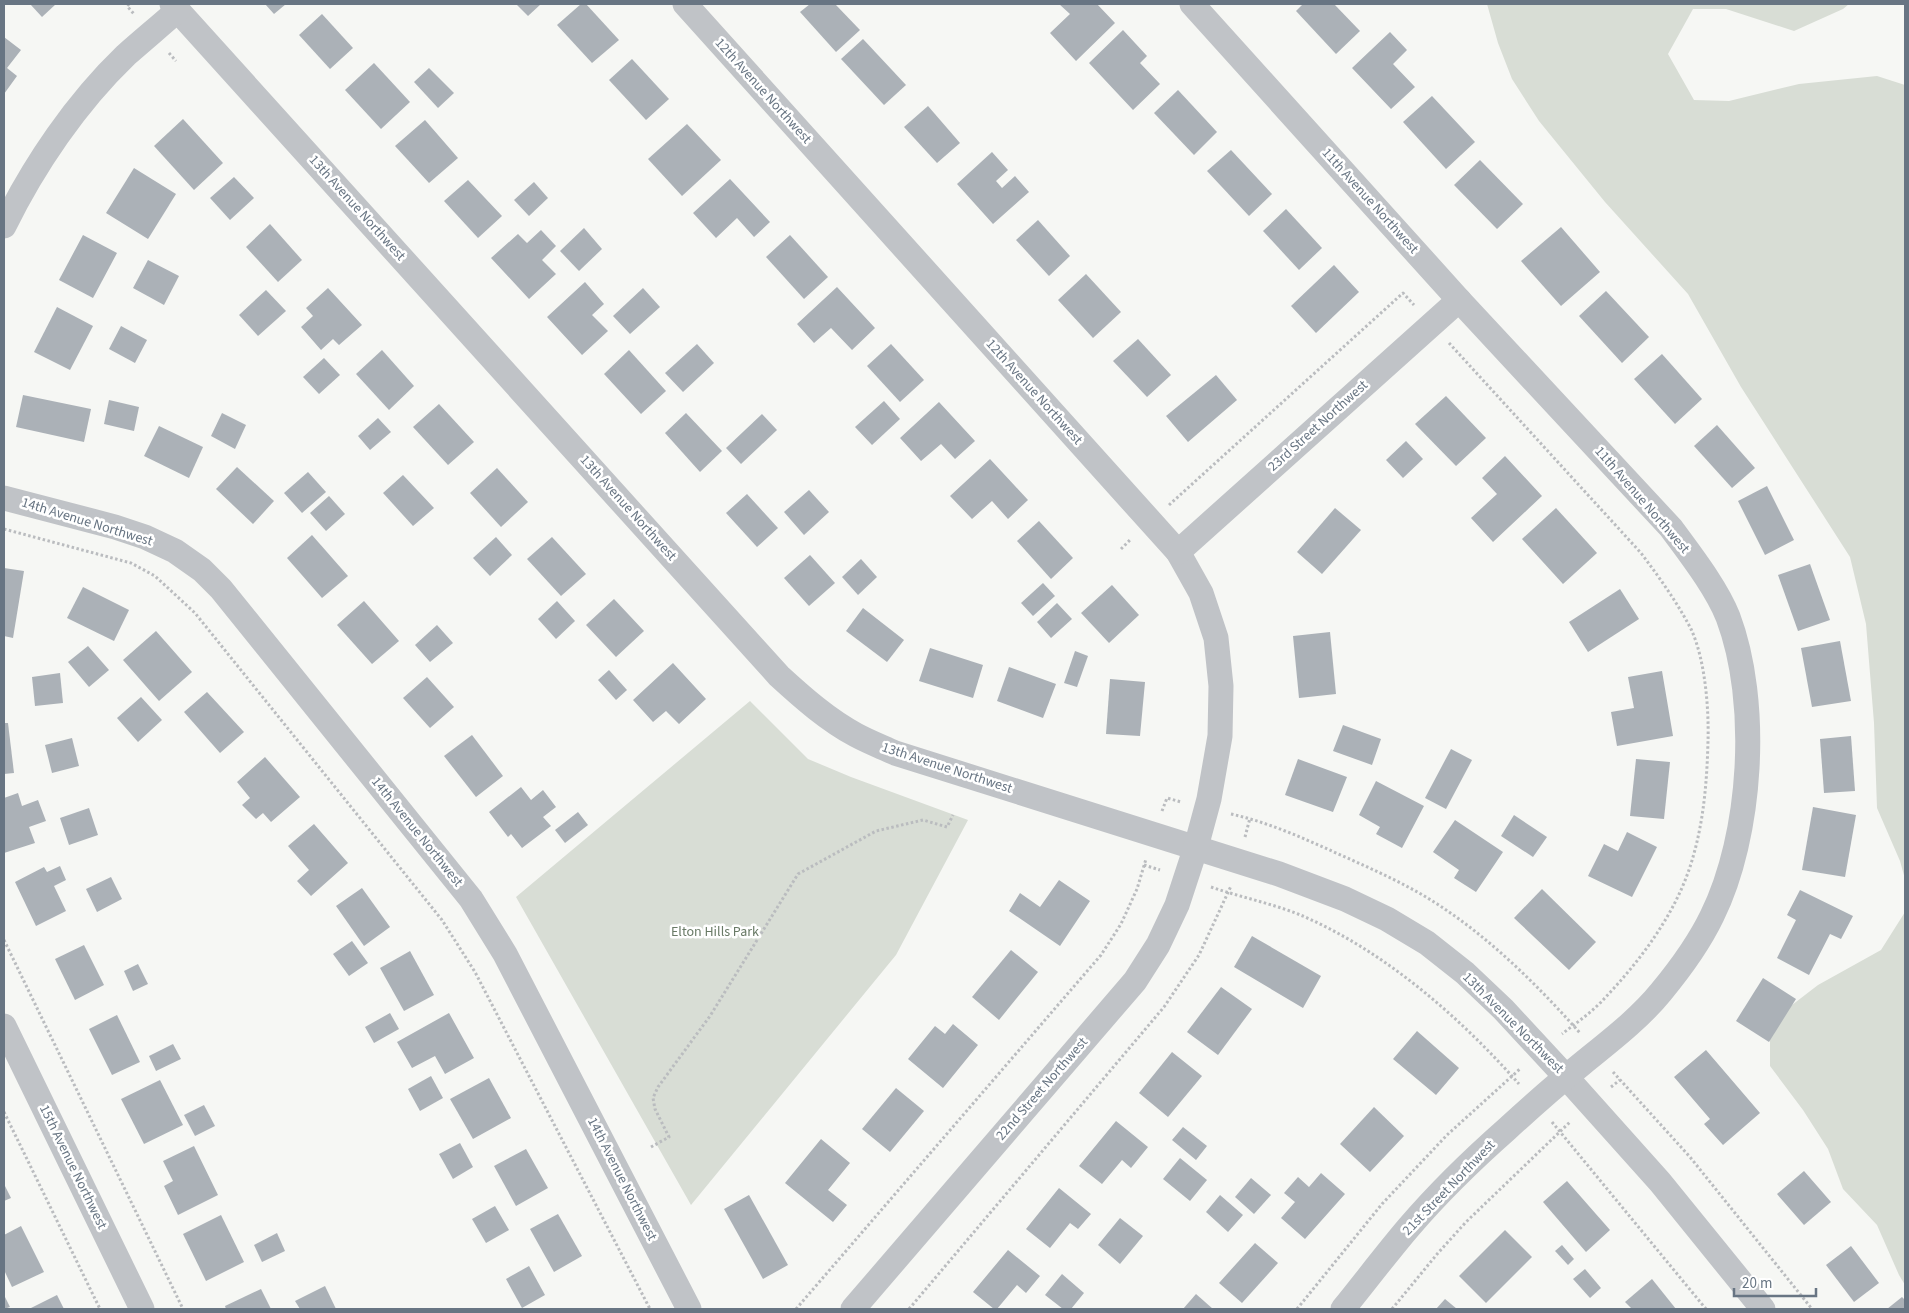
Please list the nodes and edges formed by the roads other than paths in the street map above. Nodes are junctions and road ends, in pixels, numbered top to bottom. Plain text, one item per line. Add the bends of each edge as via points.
1 (685, 4) edge
2 (1192, 4) edge
3 (175, 7) edge
4 (4, 226) edge
5 (1459, 300) junction
6 (4, 498) edge
7 (1178, 552) junction
8 (1196, 847) junction
9 (4, 1026) edge
10 (1566, 1077) junction
11 (142, 1309) edge
12 (690, 1309) edge
13 (852, 1309) edge
14 (1343, 1309) edge
15 (1763, 1309) edge

1 - 7 street, 12th Avenue Northwest
2 - 5 street, 11th Avenue Northwest
3 - 4 street via 93,90 38,166
3 - 8 street, 13th Avenue Northwest via 779,676 800,695 848,730 896,752
5 - 7 street, 23rd Street Northwest
5 - 10 street, 11th Avenue Northwest via 1671,528 1701,568 1727,616 1741,664 1747,723 1741,823 1730,870 1712,917 1660,993 1627,1026
6 - 12 street, 14th Avenue Northwest via 145,537 175,550 202,570 221,590 471,899 506,954
7 - 8 street, 12th Avenue Northwest via 1201,593 1216,638 1221,686 1220,736 1209,799
8 - 10 street, 13th Avenue Northwest via 1345,899 1427,943 1504,1009
8 - 13 street, 22nd Street Northwest via 1177,905 1158,945 1135,980
9 - 11 street, 15th Avenue Northwest
10 - 14 street, 21st Street Northwest via 1438,1195
10 - 15 street, 13th Avenue Northwest via 1660,1182

